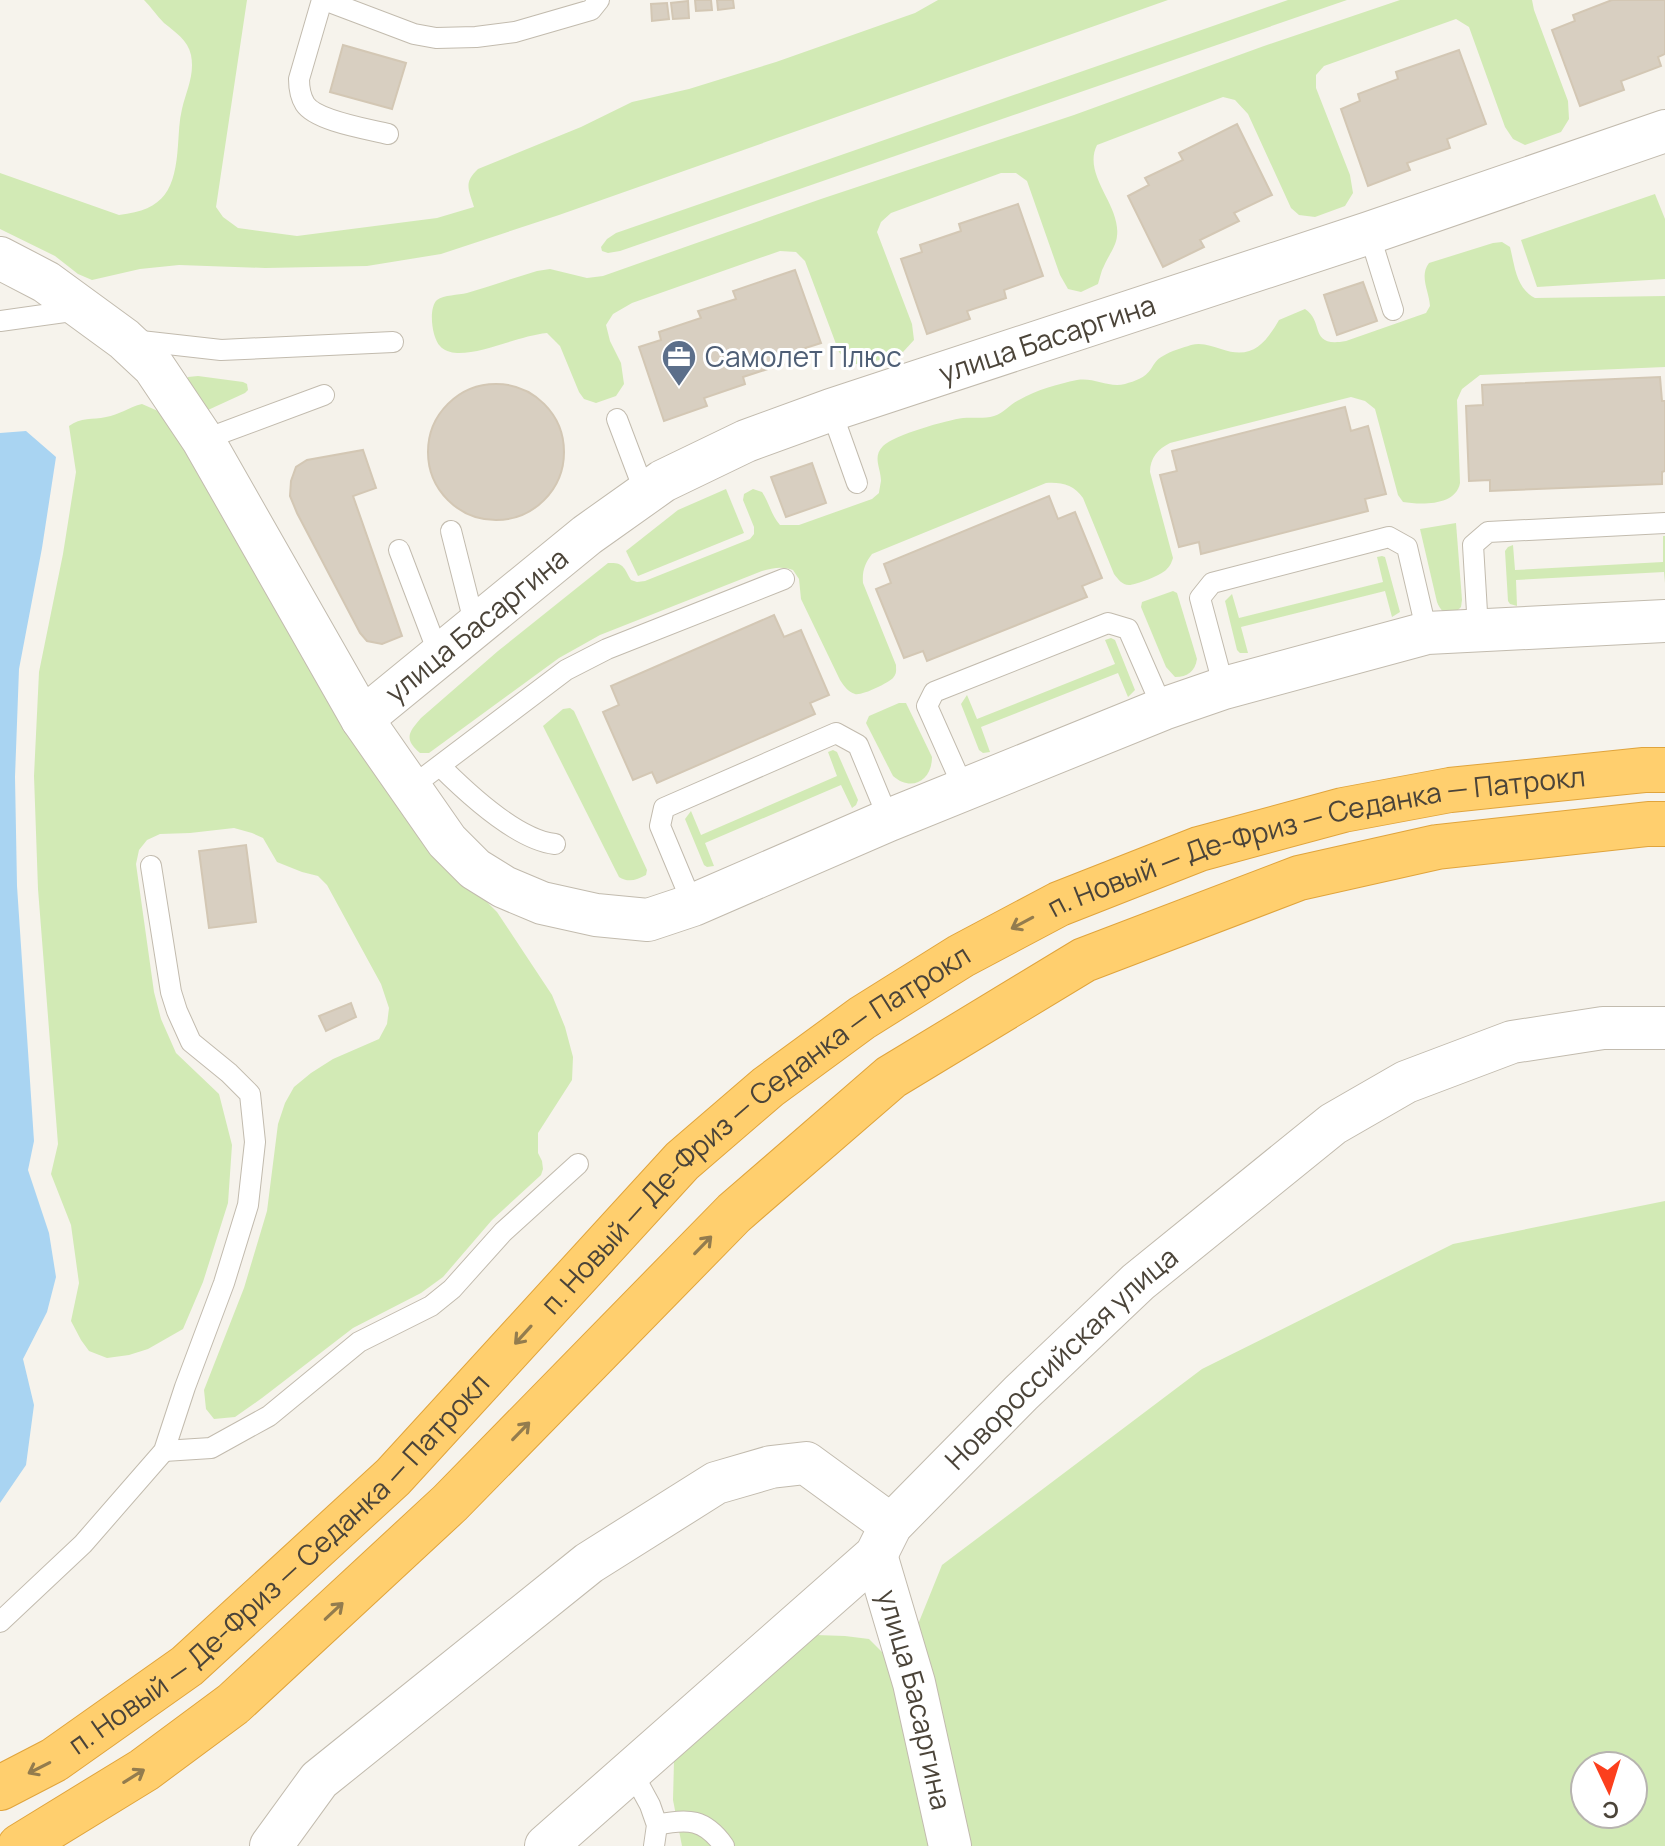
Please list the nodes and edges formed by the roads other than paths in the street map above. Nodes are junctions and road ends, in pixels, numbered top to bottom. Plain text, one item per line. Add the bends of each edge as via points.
1 (323, 0) edge
2 (599, 0) edge
3 (1665, 131) edge
4 (388, 134) dead end
5 (1369, 233) junction
6 (0, 258) edge
7 (84, 309) junction
8 (1393, 310) dead end
9 (0, 321) edge
10 (124, 339) junction
11 (393, 342) dead end
12 (324, 395) dead end
13 (831, 410) junction
14 (617, 419) dead end
15 (203, 440) junction
16 (857, 483) dead end
17 (645, 493) junction
18 (1665, 523) edge
19 (451, 531) dead end
20 (399, 550) dead end
21 (784, 579) dead end
22 (1665, 621) edge
23 (475, 626) junction
24 (1478, 629) junction
25 (1427, 633) junction
26 (439, 655) junction
27 (1224, 688) junction
28 (1163, 709) junction
29 (362, 719) junction
30 (1665, 770) edge
31 (425, 777) junction
32 (964, 789) junction
33 (889, 820) junction
34 (1665, 824) edge
35 (555, 844) dead end
36 (151, 866) dead end
37 (693, 905) junction
38 (1665, 1028) edge
39 (578, 1164) dead end
40 (164, 1451) junction
41 (884, 1540) junction
42 (0, 1622) edge
43 (631, 1770) junction
44 (0, 1788) edge
45 (657, 1825) junction
46 (20, 1846) edge
47 (271, 1846) edge
48 (546, 1846) edge
49 (654, 1846) edge
50 (724, 1846) edge
51 (950, 1846) edge

1 - 2 lane via 436,38 515,32 591,10
1 - 4 lane via 299,92 323,117
3 - 5 street, улица Басаргина
5 - 8 lane
5 - 13 street, улица Басаргина
6 - 7 street, улица Басаргина
7 - 9 lane
7 - 10 street, улица Басаргина
10 - 11 lane via 221,350
10 - 15 street, улица Басаргина via 154,367
12 - 15 lane
13 - 16 lane
13 - 17 street, улица Басаргина via 746,441
14 - 17 lane
15 - 29 street, улица Басаргина
17 - 23 street, улица Басаргина
18 - 24 lane via 1488,532 1473,545
19 - 23 lane
20 - 26 lane
21 - 31 lane via 566,670
22 - 24 street, улица Басаргина
23 - 26 street, улица Басаргина
24 - 25 street, улица Басаргина
25 - 27 street, улица Басаргина
25 - 27 lane via 1407,547 1389,537 1212,583 1200,598
26 - 29 street, улица Басаргина
27 - 28 street, улица Басаргина
28 - 32 street, улица Басаргина
28 - 32 lane via 1128,629 1108,623 934,692 927,706
29 - 31 street, улица Басаргина
30 -> 44 highway, п. Новый — Де-Фриз — Седанка — Патрокл via 1450,790 1343,810 1199,849 1059,904 961,956 862,1018 768,1087 682,1161 393,1477 187,1666 54,1760
31 - 35 lane via 542,843
31 - 37 street, улица Басаргина via 447,841 475,869 504,887 542,903 648,920
32 - 33 street, улица Басаргина
33 - 37 street, улица Басаргина
33 - 37 lane via 858,745 836,733 807,745 664,808 660,826
46 -> 34 highway, п. Новый — Де-Фриз — Седанка — Патрокл via 144,1770 233,1704 450,1503 734,1213 891,1077 1084,960 1299,878 1437,847
36 - 40 lane via 177,1011 191,1042 250,1094 255,1142 248,1205
38 - 41 street, Новороссийская улица via 1603,1028 1512,1042 1406,1082 1333,1124 1138,1282 1021,1393
39 - 40 lane via 431,1306 359,1342 269,1416 235,1436 211,1448
40 - 42 lane via 83,1544
41 - 43 street, Новороссийская улица
41 - 47 street via 806,1463 716,1483 589,1563 319,1780
41 - 51 street, улица Басаргина
43 - 45 lane
43 - 48 street, Новороссийская улица
45 - 49 lane
45 - 50 lane via 699,1823

